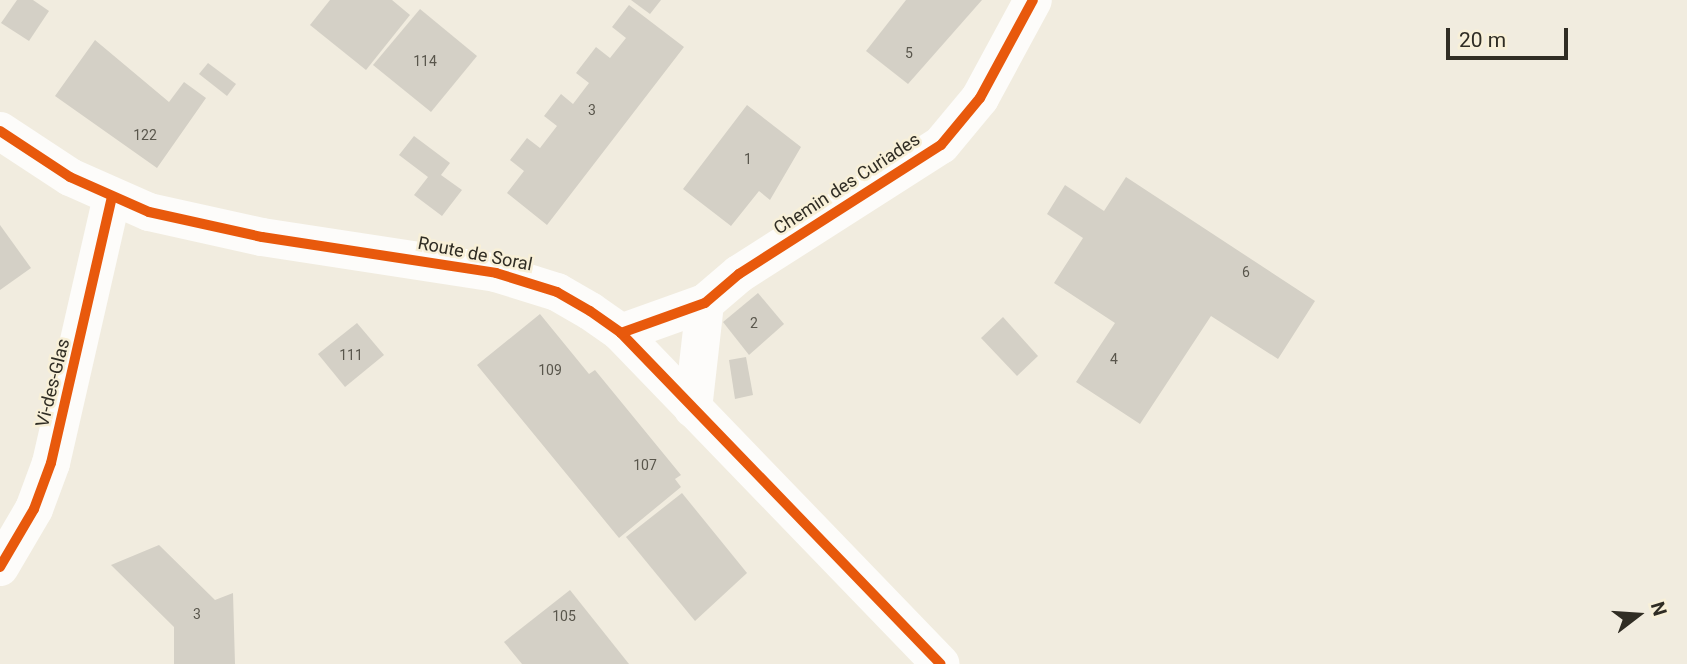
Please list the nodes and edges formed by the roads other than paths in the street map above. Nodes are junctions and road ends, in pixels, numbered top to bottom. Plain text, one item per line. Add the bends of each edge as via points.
1 (1033, 0) edge
2 (0, 131) edge
3 (112, 197) junction
4 (705, 303) junction
5 (621, 333) junction
6 (693, 409) junction
7 (0, 567) edge
8 (941, 664) edge

1 - 4 street, Chemin des Curiades via 980,98 941,145 739,274
2 - 3 street, Route de Soral via 35,158
3 - 5 street, Route de Soral via 149,212 246,234 526,280 568,298
3 - 7 street, Vi-des-Glas via 51,463 34,509
4 - 5 street, Chemin des Curiades
4 - 6 street
5 - 6 street, Route de Soral
6 - 8 street, Route de Soral

